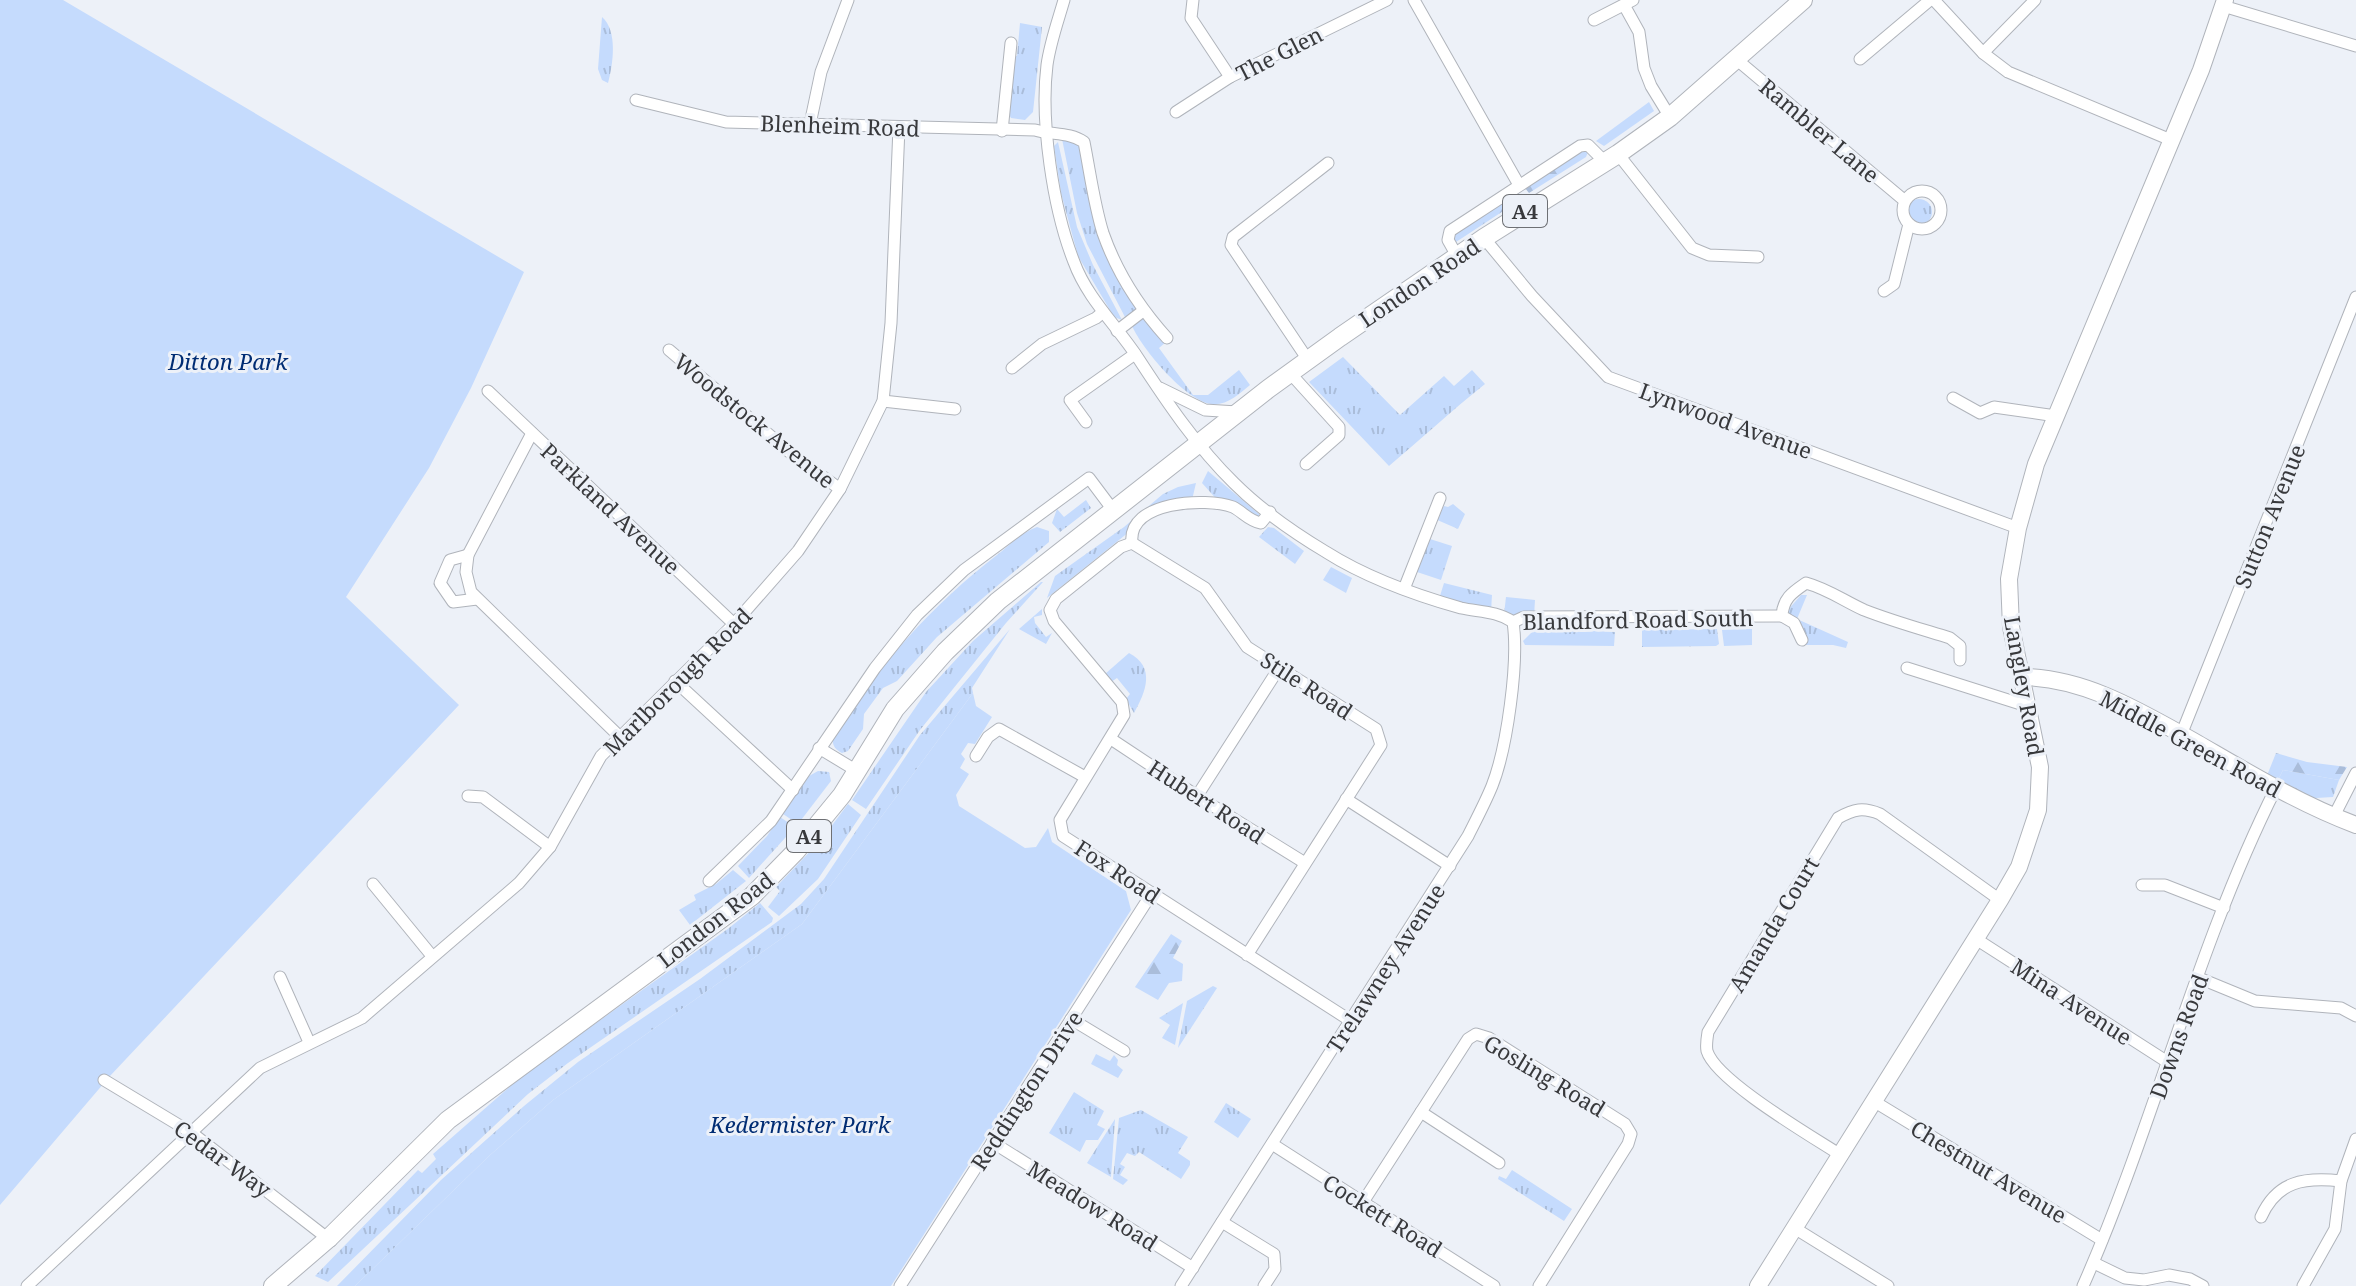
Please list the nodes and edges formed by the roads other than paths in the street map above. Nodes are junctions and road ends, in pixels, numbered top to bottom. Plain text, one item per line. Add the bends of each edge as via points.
1 (848, 0) edge
2 (1064, 0) edge
3 (1193, 0) edge
4 (1387, 0) edge
5 (1414, 0) edge
6 (1803, 0) edge
7 (1932, 0) edge
8 (2035, 0) edge
9 (1629, 2) edge
10 (2224, 3) edge
11 (1594, 20) dead end
12 (1011, 43) dead end
13 (2356, 46) edge
14 (1983, 53) junction
15 (1736, 59) junction
16 (1860, 59) dead end
17 (1230, 77) junction
18 (636, 100) dead end
19 (1176, 112) dead end
20 (1670, 117) junction
21 (810, 124) junction
22 (899, 127) junction
23 (1002, 131) junction
24 (1047, 134) junction
25 (2171, 140) junction
26 (1612, 158) junction
27 (1328, 163) dead end
28 (1519, 185) junction
29 (1905, 201) junction
30 (1909, 224) junction
31 (1484, 238) junction
32 (1457, 256) junction
33 (1758, 257) dead end
34 (1884, 291) dead end
35 (2356, 297) edge
36 (1143, 311) junction
37 (1103, 312) junction
38 (1117, 331) junction
39 (1167, 338) dead end
40 (669, 350) dead end
41 (1135, 354) junction
42 (1308, 360) junction
43 (1012, 368) dead end
44 (1290, 373) junction
45 (1156, 385) junction
46 (488, 391) dead end
47 (1953, 398) dead end
48 (883, 401) junction
49 (955, 409) dead end
50 (1239, 411) junction
51 (2056, 416) junction
52 (1086, 422) dead end
53 (532, 433) junction
54 (1199, 444) junction
55 (1306, 464) dead end
56 (840, 489) junction
57 (1440, 498) dead end
58 (1113, 510) junction
59 (1270, 512) junction
60 (2018, 528) junction
61 (1132, 543) junction
62 (468, 555) junction
63 (1404, 589) junction
64 (477, 599) junction
65 (1782, 616) junction
66 (1513, 622) junction
67 (734, 624) junction
68 (1802, 640) dead end
69 (1960, 660) dead end
70 (1279, 668) junction
71 (1907, 668) dead end
72 (2021, 677) junction
73 (675, 681) junction
74 (2027, 706) junction
75 (2181, 735) junction
76 (619, 736) junction
77 (1111, 739) junction
78 (819, 748) junction
79 (976, 756) dead end
80 (857, 771) junction
81 (2356, 773) edge
82 (1085, 777) junction
83 (2276, 788) junction
84 (793, 790) junction
85 (468, 796) dead end
86 (1197, 796) junction
87 (1346, 799) junction
88 (2334, 816) junction
89 (2356, 825) edge
90 (550, 847) junction
91 (1305, 863) junction
92 (1450, 866) junction
93 (709, 881) dead end
94 (373, 884) dead end
95 (2142, 885) dead end
96 (1152, 893) junction
97 (2000, 900) junction
98 (2224, 908) junction
99 (1976, 939) junction
100 (1247, 955) junction
101 (432, 956) junction
102 (280, 977) dead end
103 (2199, 978) junction
104 (2356, 1016) edge
105 (1071, 1019) junction
106 (1351, 1021) junction
107 (309, 1042) junction
108 (1124, 1051) dead end
109 (2169, 1063) junction
110 (104, 1080) dead end
111 (1875, 1102) junction
112 (1421, 1112) junction
113 (192, 1133) junction
114 (2356, 1139) edge
115 (992, 1142) junction
116 (1272, 1144) junction
117 (1842, 1156) junction
118 (1499, 1163) dead end
119 (2341, 1181) junction
120 (1363, 1202) junction
121 (2261, 1217) dead end
122 (1222, 1222) junction
123 (1796, 1229) junction
124 (2102, 1240) junction
125 (332, 1241) junction
126 (2094, 1263) junction
127 (1193, 1268) junction
128 (27, 1286) edge
129 (273, 1286) edge
130 (292, 1286) edge
131 (900, 1286) edge
132 (1181, 1286) edge
133 (1264, 1286) edge
134 (1494, 1286) edge
135 (1539, 1286) edge
136 (1758, 1286) edge
137 (1888, 1286) edge
138 (2083, 1286) edge
139 (2203, 1286) edge
140 (2303, 1286) edge

1 - 21 street via 821,72
2 - 24 street, Blandford Road South via 1047,65
3 - 17 street via 1191,18
4 - 17 street, The Glen
5 - 28 street
6 - 15 main road, London Road / A4
7 - 14 street
7 - 16 street
8 - 14 street
9 - 11 street
9 - 20 street via 1644,68
10 - 13 street
10 - 25 street, Langley Road
12 - 23 street
14 - 25 street via 2008,72
15 - 20 main road, London Road / A4
15 - 29 street, Rambler Lane
17 - 19 street, The Glen
18 - 21 street, Blenheim Road via 726,122
20 - 26 main road, London Road / A4
21 - 22 street, Blenheim Road
22 - 23 street, Blenheim Road
22 - 48 street, Marlborough Road
23 - 24 street, Blenheim Road
24 - 36 street, Blenheim Road via 1084,142 1103,232
24 - 37 street, Blandford Road South via 1054,190 1074,264
25 - 51 street, Langley Road
26 - 28 street via 1580,146
26 - 31 main road, London Road / A4
26 - 33 street via 1692,248 1709,255
27 - 42 street via 1233,237 1231,245
28 - 32 street via 1450,231 1448,240
29 - 30 street
29 - 30 street via 1926,191 1937,198 1941,210 1932,226 1920,229
30 - 34 street via 1894,284
31 - 32 main road, London Road / A4
31 - 60 street, Lynwood Avenue via 1608,377
32 - 42 main road, London Road / A4
35 - 75 street, Sutton Avenue
36 - 38 street
36 - 39 street
37 - 38 street, Blandford Road South
37 - 43 street via 1042,344
38 - 41 street, Blandford Road South
40 - 56 street, Woodstock Avenue
41 - 45 street, Blandford Road South
41 - 52 street via 1070,400
42 - 44 main road, London Road / A4
44 - 50 main road, London Road / A4
44 - 55 street via 1339,427 1339,435
45 - 50 street via 1205,410
45 - 54 street, Blandford Road South
46 - 53 street, Parkland Avenue
47 - 51 street via 1980,413 1994,407
48 - 49 street
48 - 56 street, Marlborough Road
50 - 54 main road, London Road / A4
51 - 60 street, Langley Road
53 - 62 street
53 - 67 street, Parkland Avenue
54 - 58 main road, London Road / A4
54 - 59 street, Blandford Road South via 1237,487
56 - 67 street, Marlborough Road via 790,561
57 - 63 street
58 - 78 street, London Road via 1089,478 964,570 917,615
58 - 80 main road, London Road / A4 via 998,601 945,652 895,709
59 - 61 street via 1261,523 1234,508 1200,500 1164,507 1137,523
59 - 63 street, Blandford Road South via 1326,552
60 - 72 street, Langley Road via 2009,579
61 - 70 street, Stile Road via 1205,588 1247,647
61 - 77 street, Fox Road via 1056,599 1050,610 1122,702 1124,715
62 - 64 street via 466,572
62 - 64 street via 450,560 440,583 453,602
63 - 66 street, Blandford Road South
64 - 76 street
65 - 66 street, Blandford Road South via 1524,617
65 - 68 street via 1794,623
65 - 69 street via 1790,593 1806,583 1867,611 1950,638 1960,646
66 - 92 street, Trelawney Avenue via 1515,646 1499,760 1492,786
67 - 73 street, Marlborough Road
70 - 86 street
70 - 87 street, Stile Road via 1376,729 1381,745
71 - 74 street
72 - 74 street, Langley Road
72 - 75 street, Middle Green Road via 2117,699
73 - 76 street, Marlborough Road
73 - 84 street
74 - 97 street, Langley Road via 2040,767 2038,810 2019,867
75 - 83 street, Middle Green Road
76 - 90 street, Marlborough Road via 601,756
77 - 82 street, Fox Road
77 - 86 street, Hubert Road
78 - 80 street
78 - 84 street, London Road
79 - 82 street via 999,729
80 - 125 main road, London Road / A4 via 796,851 752,896 448,1120 378,1188 369,1211
81 - 88 street
82 - 96 street, Fox Road via 1060,820 1063,836
83 - 88 street, Middle Green Road
83 - 98 street, Downs Road
84 - 93 street, London Road via 771,821
85 - 90 street via 483,797
86 - 91 street, Hubert Road
87 - 91 street, Stile Road
87 - 92 street
88 - 89 street, Middle Green Road
90 - 101 street, Marlborough Road via 519,883
91 - 100 street, Stile Road
92 - 106 street, Trelawney Avenue
94 - 101 street
95 - 98 street via 2165,885
96 - 100 street, Fox Road
96 - 105 street, Reddington Drive
97 - 99 street, Langley Road
97 - 117 street, Amanda Court via 1880,814 1853,809 1838,818 1708,1032 1707,1051 1751,1096
98 - 103 street, Downs Road
99 - 109 street, Mina Avenue
99 - 111 street, Langley Road
100 - 106 street, Fox Road
101 - 107 street, Marlborough Road via 362,1018
102 - 107 street
103 - 104 street via 2255,1001 2341,1008
103 - 109 street, Downs Road
105 - 108 street
105 - 115 street, Reddington Drive
106 - 116 street, Trelawney Avenue
107 - 113 street, Marlborough Road via 260,1068
109 - 124 street, Downs Road
110 - 113 street, Cedar Way
111 - 117 street, Langley Road
111 - 124 street, Chestnut Avenue
112 - 118 street
112 - 120 street, Gosling Road
112 - 135 street, Gosling Road via 1476,1034 1625,1124 1631,1134 1628,1144
113 - 125 street, Cedar Way
113 - 128 street, Marlborough Road
114 - 119 street
115 - 127 street, Meadow Road
115 - 131 street, Reddington Drive
116 - 120 street, Cockett Road
116 - 122 street, Trelawney Avenue
117 - 123 street, Langley Road
119 - 121 street via 2321,1179 2285,1187
119 - 140 street via 2335,1229
120 - 134 street, Cockett Road
122 - 127 street, Trelawney Avenue
122 - 133 street via 1274,1254 1275,1269
123 - 136 street, Langley Road
123 - 137 street
124 - 126 street, Downs Road
125 - 129 main road
125 - 130 main road
126 - 138 street, Downs Road
126 - 139 street via 2125,1278 2169,1275
127 - 132 street, Trelawney Avenue

